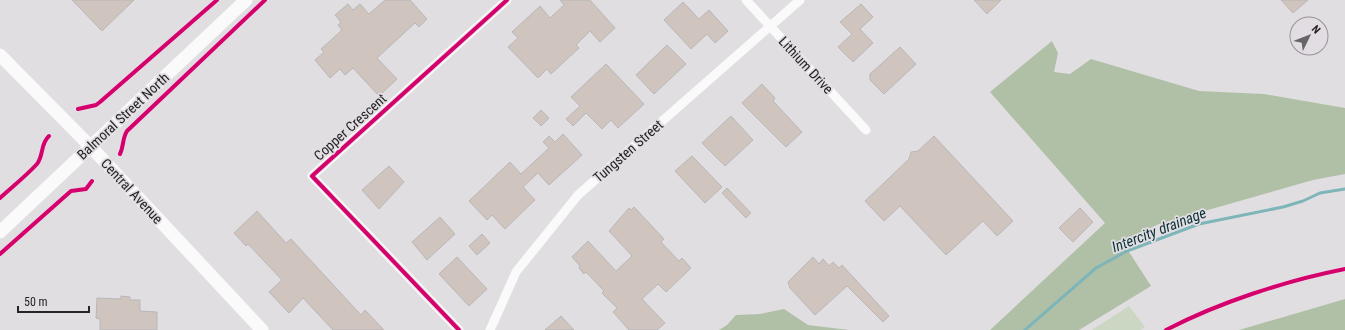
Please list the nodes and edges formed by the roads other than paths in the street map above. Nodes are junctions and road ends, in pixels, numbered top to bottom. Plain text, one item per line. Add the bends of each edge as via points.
1 (246, 0) edge
2 (507, 0) edge
3 (746, 0) edge
4 (800, 0) edge
5 (771, 27) junction
6 (0, 55) edge
7 (866, 130) dead end
8 (91, 147) junction
9 (0, 232) edge
10 (262, 330) edge
11 (459, 330) edge
12 (490, 330) edge

1 - 8 main road, Balmoral Street North
2 - 11 street, Copper Crescent via 312,176
3 - 5 street, Lithium Drive
4 - 5 street, Tungsten Street
5 - 7 street, Lithium Drive
5 - 12 street, Tungsten Street via 578,195 516,272
6 - 8 main road, Central Avenue
8 - 9 main road, Balmoral Street North
8 - 10 main road, Central Avenue

